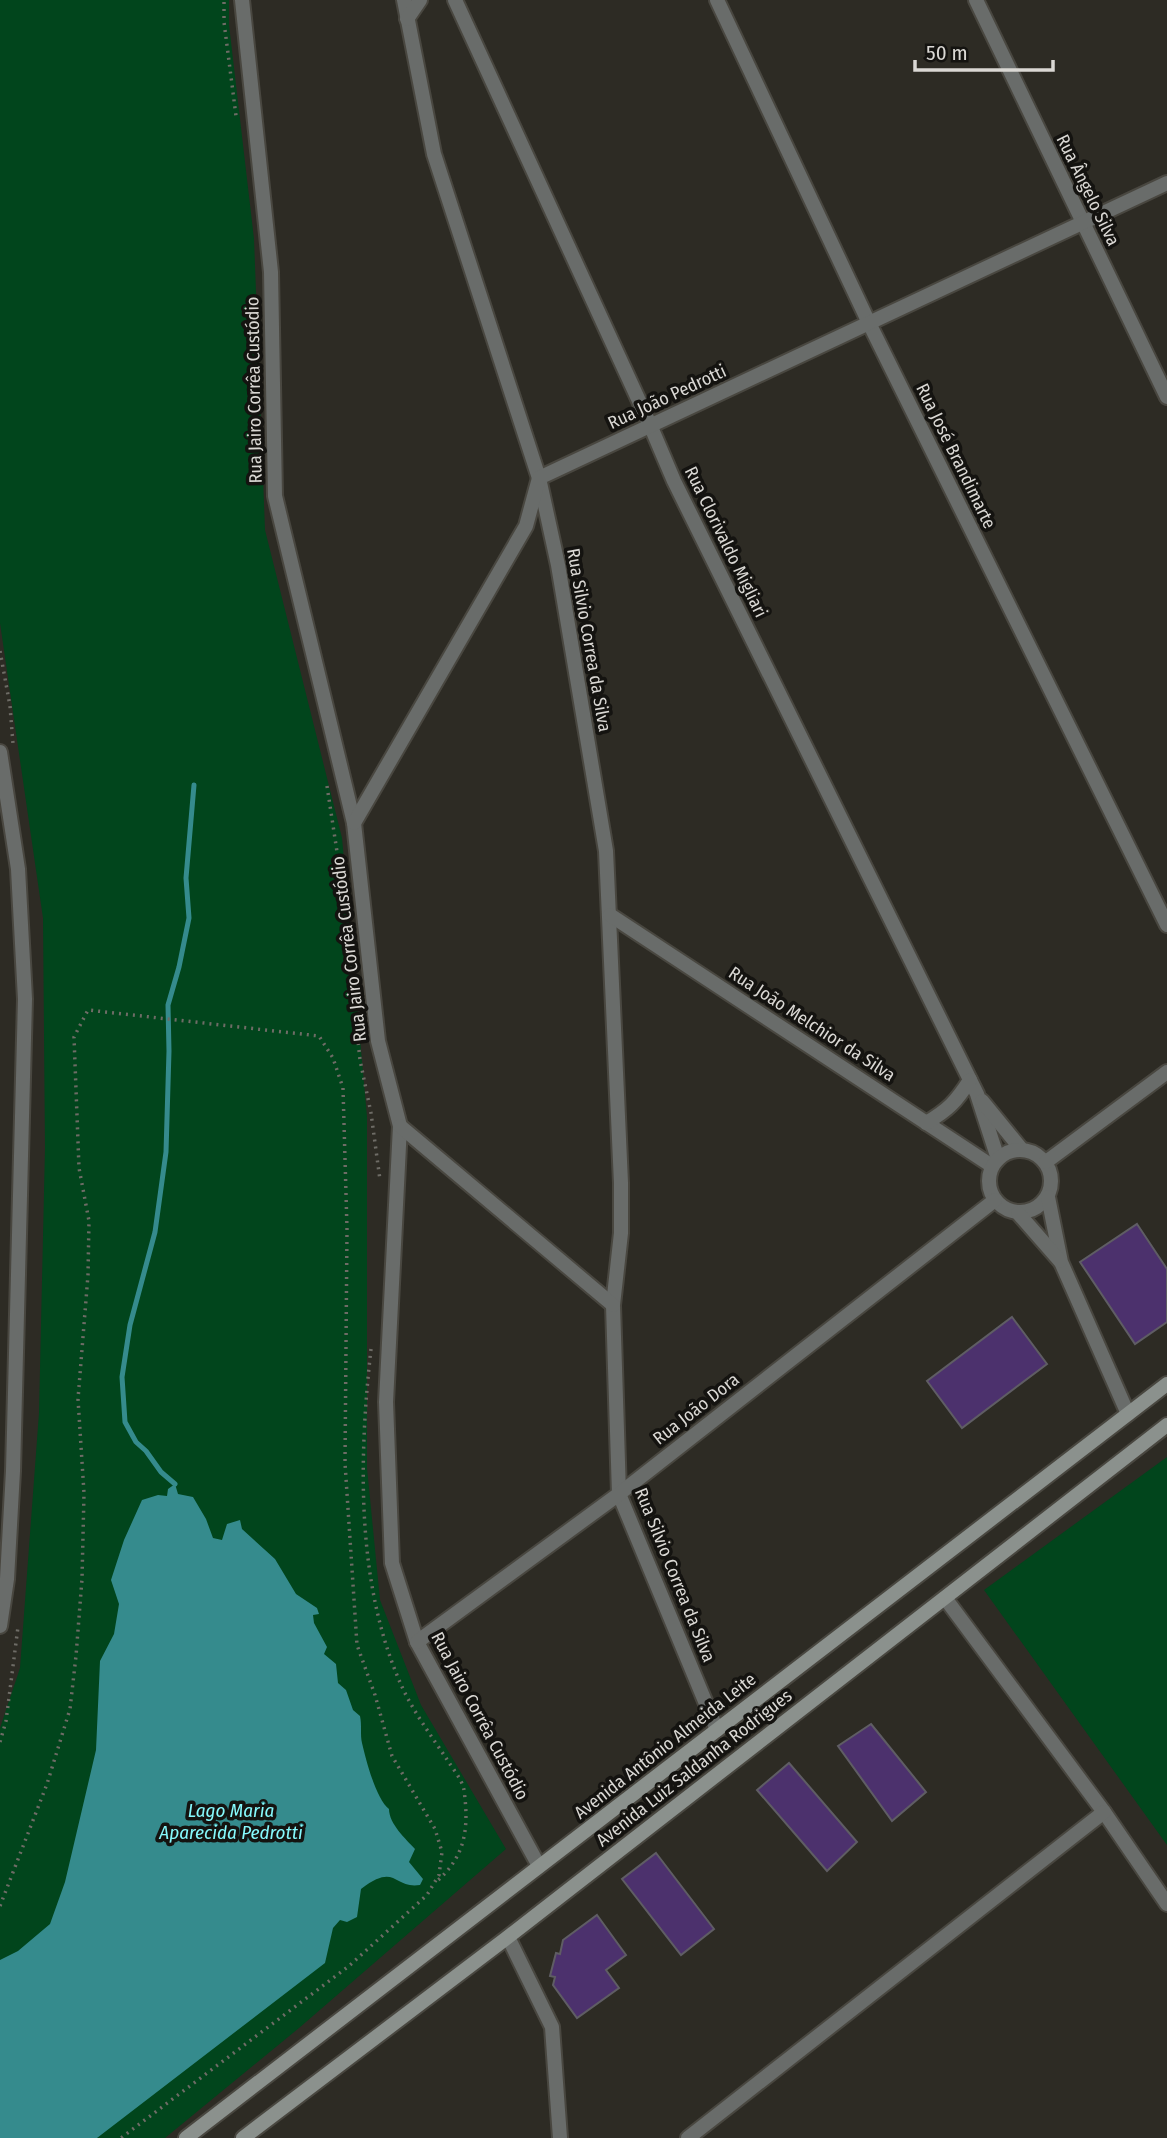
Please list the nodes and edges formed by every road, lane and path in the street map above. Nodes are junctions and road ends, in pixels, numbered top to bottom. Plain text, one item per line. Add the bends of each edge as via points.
1 (224, 0) edge
2 (242, 0) edge
3 (404, 0) edge
4 (420, 0) edge
5 (455, 0) edge
6 (717, 0) edge
7 (976, 0) edge
8 (407, 19) junction
9 (236, 116) dead end
10 (1167, 183) edge
11 (1082, 222) junction
12 (869, 323) junction
13 (1167, 397) edge
14 (651, 427) junction
15 (539, 478) junction
16 (0, 752) edge
17 (326, 776) dead end
18 (354, 823) junction
19 (610, 915) junction
20 (1167, 925) edge
21 (1167, 1072) edge
22 (970, 1080) junction
23 (977, 1094) junction
24 (926, 1123) junction
25 (400, 1126) junction
26 (1023, 1150) junction
27 (995, 1162) junction
28 (1045, 1162) junction
29 (379, 1192) dead end
30 (1048, 1196) junction
31 (995, 1200) junction
32 (1018, 1213) junction
33 (1061, 1262) junction
34 (613, 1305) junction
35 (372, 1341) dead end
36 (1167, 1384) edge
37 (1128, 1414) junction
38 (1167, 1425) edge
39 (619, 1494) junction
40 (945, 1598) junction
41 (0, 1626) edge
42 (416, 1642) junction
43 (717, 1730) junction
44 (1104, 1812) junction
45 (539, 1866) junction
46 (433, 1885) junction
47 (1167, 1904) edge
48 (0, 1906) edge
49 (508, 1937) junction
50 (121, 2138) edge
51 (186, 2138) edge
52 (243, 2138) edge
53 (560, 2138) edge
54 (688, 2138) edge

1 - 9 path
2 - 18 street, Rua Jairo Corrêa Custódio via 271,272 275,496
3 - 8 street, Rua Silvio Correa da Silva
4 - 8 street
5 - 14 street, Rua Clorivaldo Migliari
6 - 12 street, Rua José Brandimarte
7 - 11 street, Rua Ângelo Silva
8 - 15 street, Rua Silvio Correa da Silva via 434,154
10 - 11 street, Rua João Pedrotti
11 - 12 street, Rua João Pedrotti
11 - 13 street, Rua Ângelo Silva
12 - 14 street, Rua João Pedrotti
12 - 20 street, Rua José Brandimarte
14 - 15 street, Rua João Pedrotti
14 - 22 street, Rua Clorivaldo Migliari
15 - 18 street via 526,526
15 - 19 street, Rua Silvio Correa da Silva via 606,851
16 - 41 street via 18,869 25,999 13,1471
17 - 29 path
18 - 25 street, Rua Jairo Corrêa Custódio via 378,1041
19 - 24 street, Rua João Melchior da Silva
19 - 34 street, Rua Silvio Correa da Silva via 621,1184
21 - 28 street
22 - 23 street, Rua Clorivaldo Migliari
22 - 24 street via 947,1111
23 - 26 street, Rua Clorivaldo Migliari
23 - 27 street, Rua Clorivaldo Migliari
24 - 27 street, Rua João Melchior da Silva
25 - 34 street
25 - 42 street, Rua Jairo Corrêa Custódio via 386,1413 392,1563
26 - 27 street via 1013,1150
26 - 28 street
27 - 31 street via 988,1183
28 - 30 street via 1052,1179
30 - 32 street via 1035,1209
30 - 33 street
31 - 32 street
31 - 39 street, Rua João Dora
32 - 33 street
33 - 37 street
34 - 39 street, Rua Silvio Correa da Silva
35 - 46 path via 364,1411 364,1496 371,1582 382,1637 400,1684 465,1796 465,1840 451,1869
36 - 37 main road, Avenida Antônio Almeida Leite
37 - 43 main road, Avenida Antônio Almeida Leite
38 - 40 main road, Avenida Luiz Saldanha Rodrigues
39 - 42 street, Rua João Dora
39 - 43 street, Rua Silvio Correa da Silva
40 - 44 street
40 - 49 main road, Avenida Luiz Saldanha Rodrigues
42 - 45 street, Rua Jairo Corrêa Custódio
43 - 45 main road, Avenida Antônio Almeida Leite
44 - 47 street
44 - 54 street
45 - 51 main road, Avenida Antônio Almeida Leite
46 - 48 path via 442,1852 435,1829 392,1756 356,1645 345,1463 343,1088 333,1058 319,1036 88,1010 74,1037 79,1168 89,1221 78,1399 83,1493 76,1656 70,1709
46 - 50 path via 410,1913 349,1966
49 - 52 main road, Avenida Luiz Saldanha Rodrigues
49 - 53 street via 552,2027

